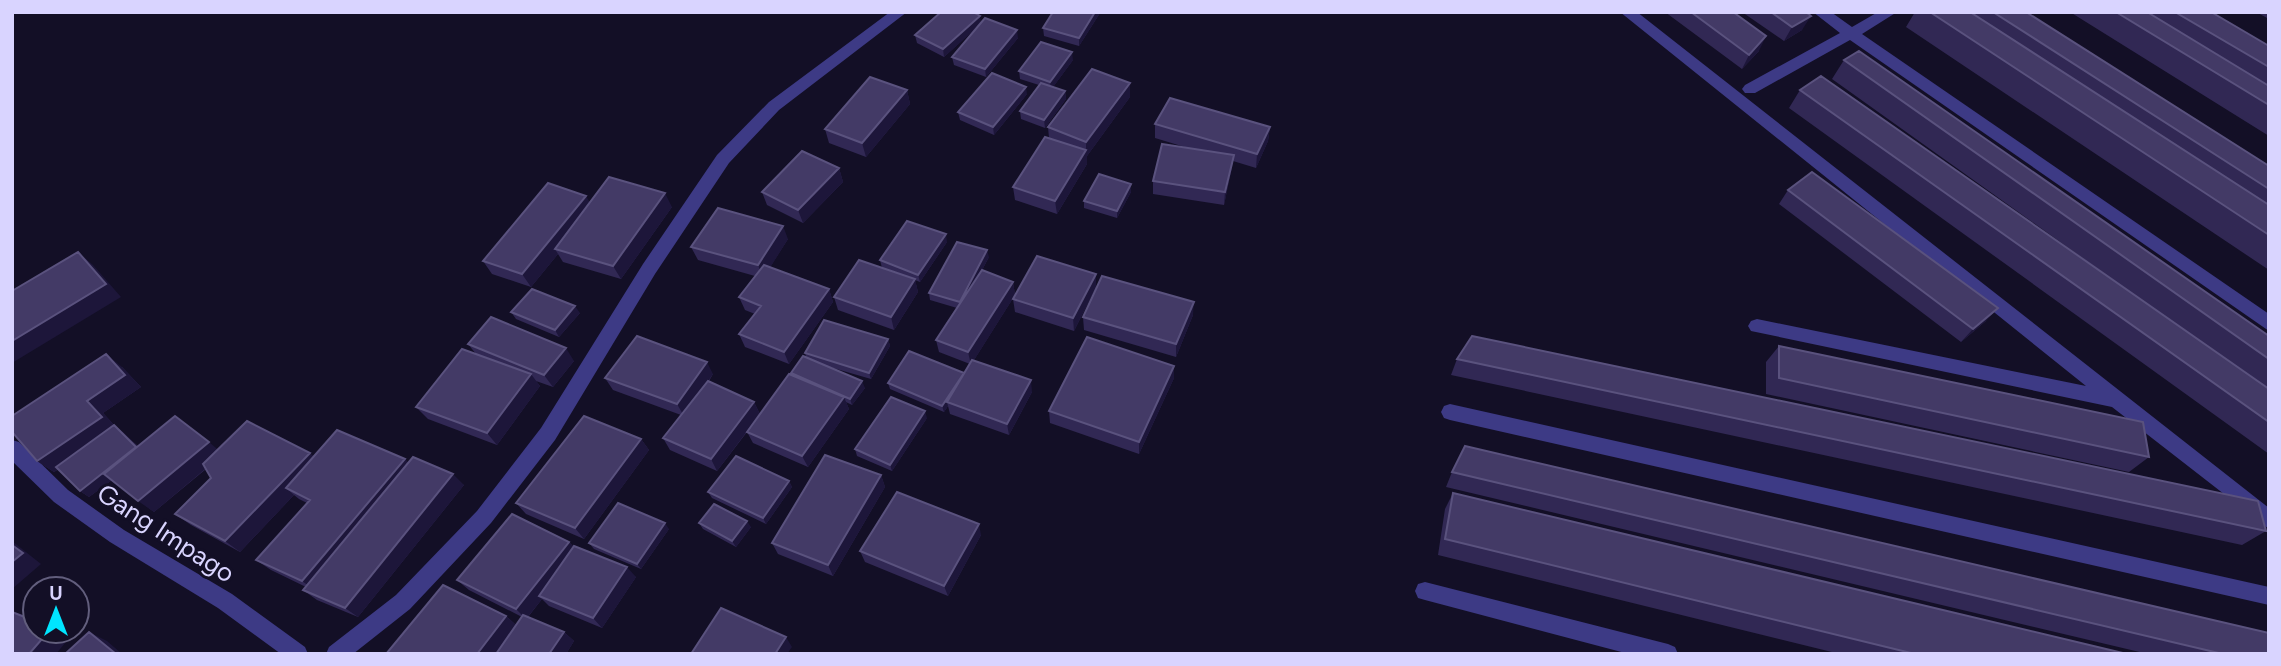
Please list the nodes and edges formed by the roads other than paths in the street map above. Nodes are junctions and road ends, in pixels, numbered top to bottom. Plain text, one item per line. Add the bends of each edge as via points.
1 (900, 12) edge
2 (1628, 12) edge
3 (1820, 12) edge
4 (1891, 12) edge
5 (1853, 35) junction
6 (1750, 89) dead end
7 (2269, 324) edge
8 (1757, 326) dead end
9 (2119, 400) junction
10 (1450, 412) dead end
11 (12, 448) edge
12 (2269, 520) edge
13 (1425, 591) dead end
14 (2269, 596) edge
15 (298, 654) edge
16 (336, 654) edge
17 (1668, 654) edge

1 - 16 street via 774,106 723,159 548,434 484,517 403,602
2 - 9 street
3 - 5 street
4 - 5 street
5 - 6 street
5 - 7 street
8 - 9 street
9 - 12 street
10 - 14 street
11 - 15 street, Gang Impago via 61,496 117,537 225,601
13 - 17 street

